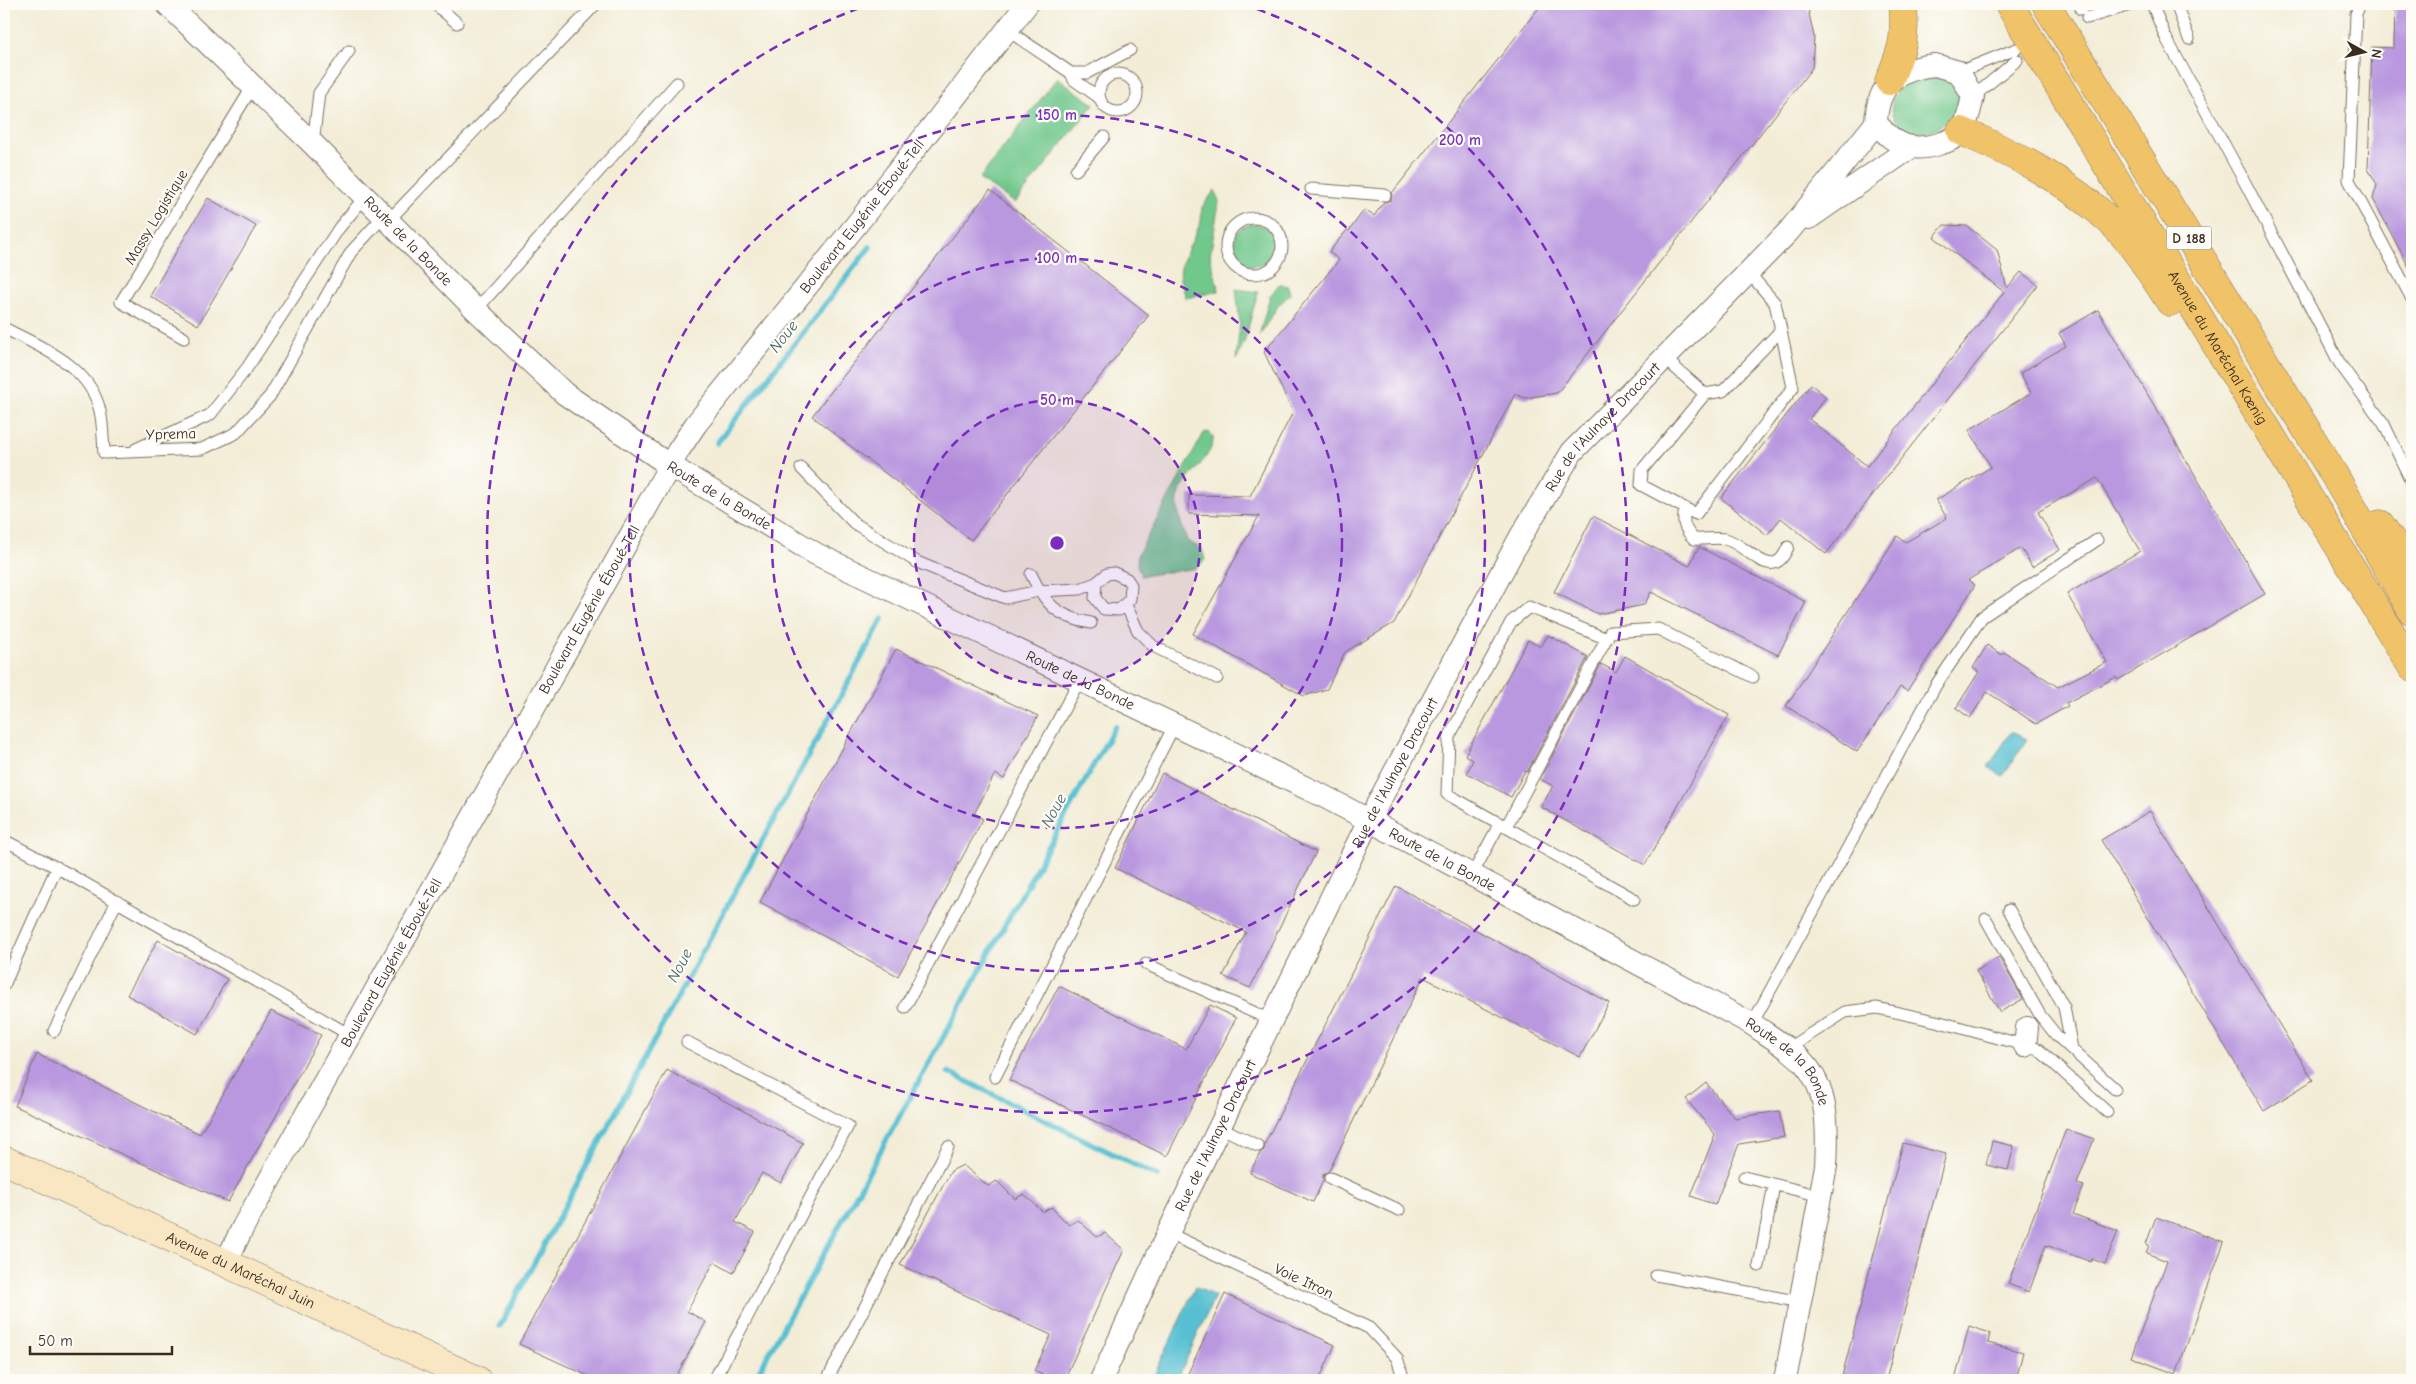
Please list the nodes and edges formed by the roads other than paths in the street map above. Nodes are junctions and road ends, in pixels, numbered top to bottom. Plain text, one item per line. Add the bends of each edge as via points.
1 (167, 4) edge
2 (435, 4) edge
3 (596, 4) edge
4 (1027, 4) edge
5 (1904, 4) edge
6 (2009, 4) edge
7 (2046, 4) edge
8 (2133, 4) edge
9 (2152, 4) edge
10 (2176, 4) edge
11 (2360, 4) edge
12 (2086, 10) edge
13 (457, 23) dead end
14 (1007, 30) junction
15 (2190, 38) dead end
16 (1130, 50) dead end
17 (349, 51) dead end
18 (1959, 72) junction
19 (1071, 73) junction
20 (1889, 81) junction
21 (678, 82) dead end
22 (254, 86) junction
23 (1973, 97) junction
24 (1100, 98) dead end
25 (1876, 123) junction
26 (1961, 131) junction
27 (1104, 137) dead end
28 (313, 144) junction
29 (1910, 148) junction
30 (1076, 170) dead end
31 (1311, 189) dead end
32 (1385, 195) dead end
33 (364, 198) junction
34 (386, 218) junction
35 (1790, 231) junction
36 (1280, 256) joint
37 (1749, 272) junction
38 (2412, 299) edge
39 (476, 310) junction
40 (4, 328) edge
41 (1781, 330) junction
42 (184, 338) dead end
43 (2214, 340) junction
44 (1663, 357) junction
45 (1705, 394) junction
46 (132, 451) junction
47 (670, 465) junction
48 (801, 468) dead end
49 (2333, 473) junction
50 (2412, 483) edge
51 (1685, 508) junction
52 (2097, 540) dead end
53 (1788, 547) dead end
54 (2412, 570) edge
55 (1031, 574) dead end
56 (1096, 583) junction
57 (1039, 591) junction
58 (1126, 605) junction
59 (2412, 611) edge
60 (1091, 623) dead end
61 (1607, 639) junction
62 (2412, 667) edge
63 (1753, 677) dead end
64 (1217, 678) dead end
65 (1080, 679) junction
66 (1175, 724) junction
67 (1369, 820) junction
68 (1503, 825) junction
69 (4, 840) edge
70 (57, 867) junction
71 (1472, 875) junction
72 (1634, 899) dead end
73 (117, 901) junction
74 (2009, 910) dead end
75 (1986, 919) dead end
76 (1146, 964) dead end
77 (4, 985) edge
78 (2033, 1001) junction
79 (905, 1006) dead end
80 (1271, 1020) junction
81 (1752, 1024) junction
82 (54, 1031) dead end
83 (350, 1035) junction
84 (2026, 1037) junction
85 (687, 1042) dead end
86 (1787, 1048) junction
87 (2072, 1049) junction
88 (995, 1077) dead end
89 (2115, 1089) dead end
90 (2108, 1112) dead end
91 (1220, 1127) junction
92 (1258, 1146) dead end
93 (948, 1147) dead end
94 (4, 1160) edge
95 (1744, 1177) dead end
96 (1330, 1178) dead end
97 (1774, 1185) junction
98 (1821, 1196) junction
99 (1399, 1210) dead end
100 (1168, 1233) junction
101 (225, 1264) junction
102 (1759, 1266) dead end
103 (1656, 1275) dead end
104 (1801, 1302) junction
105 (477, 1380) edge
106 (714, 1380) edge
107 (827, 1380) edge
108 (1101, 1380) edge
109 (1404, 1380) edge
110 (1785, 1380) edge

1 - 22 street, Route de la Bonde
2 - 13 lane
3 - 34 lane, Yprema
4 - 14 street, Boulevard Eugénie Éboué-Tell
5 - 20 main road via 1903,48
6 - 43 main road, Avenue du Maréchal Kœnig / D 188
7 - 49 main road, Avenue du Maréchal Kœnig / D 188
8 - 12 lane
9 - 50 lane via 2166,38 2340,364 2384,424
10 - 15 lane
11 - 38 lane via 2356,14 2349,180
14 - 19 lane
14 - 47 street, Boulevard Eugénie Éboué-Tell via 696,424
16 - 19 lane via 1087,73
17 - 28 lane via 319,92
18 - 20 street via 1935,65 1918,67
18 - 23 street
18 - 23 lane via 2017,55
19 - 24 lane via 1074,80
20 - 25 street via 1876,109
21 - 39 lane
22 - 28 street, Route de la Bonde
22 - 42 lane, Massy Logistique via 121,302
23 - 26 street
25 - 29 street via 1886,135
25 - 35 street, Rue de l'Aulnaye Dracourt
26 - 29 street via 1950,140 1930,147
26 - 43 main road via 2022,160 2082,197 2112,223 2138,254 2188,331
27 - 30 lane
28 - 33 street, Route de la Bonde
29 - 35 street, Rue de l'Aulnaye Dracourt
31 - 32 lane
33 - 34 street, Route de la Bonde
33 - 46 lane via 339,228 247,368 210,415
34 - 39 street, Route de la Bonde
34 - 46 lane, Yprema via 351,252 270,396 236,433 202,449
35 - 37 street, Rue de l'Aulnaye Dracourt
36 - 36 lane via 1282,244 1278,232 1267,220 1250,217 1235,224 1227,236 1225,251 1237,269 1255,274 1270,269
37 - 41 lane via 1775,303
37 - 44 street, Rue de l'Aulnaye Dracourt
39 - 47 street, Route de la Bonde via 565,394
40 - 46 lane, Yprema via 65,360 83,376 100,409 104,453
41 - 45 lane via 1723,391
41 - 51 lane via 1793,388 1696,514
43 - 62 main road, Avenue du Maréchal Kœnig / D 188
44 - 45 lane
44 - 67 street, Rue de l'Aulnaye Dracourt via 1572,452 1521,536
45 - 51 lane via 1642,470 1641,486
47 - 65 street, Route de la Bonde via 816,554
47 - 83 street, Boulevard Eugénie Éboué-Tell
48 - 57 lane via 854,523 917,562 1005,598
49 - 54 main road via 2366,503
49 - 59 main road, Avenue du Maréchal Kœnig / D 188
51 - 53 lane via 1682,518 1685,531 1694,539 1725,540 1771,564 1779,562
52 - 81 lane via 1982,617 1936,685
55 - 57 lane
56 - 57 lane via 1080,589
56 - 58 lane via 1094,598 1104,609 1119,610
56 - 58 lane via 1107,574 1122,575 1131,585 1130,600
57 - 60 lane via 1052,609 1074,620
58 - 64 lane via 1138,631 1153,646
61 - 63 lane via 1610,632 1658,629
61 - 68 lane
61 - 68 lane via 1530,608 1511,622 1450,737 1447,794
65 - 66 street, Route de la Bonde
65 - 79 lane
66 - 67 street, Route de la Bonde
66 - 88 lane
67 - 71 street, Route de la Bonde
67 - 80 street, Rue de l'Aulnaye Dracourt
68 - 71 lane
68 - 72 lane
69 - 70 lane
70 - 73 lane
70 - 77 lane
71 - 81 street, Route de la Bonde
73 - 82 lane
73 - 83 lane
74 - 87 lane via 2061,1001
75 - 78 lane
76 - 80 lane
78 - 84 lane
78 - 87 lane via 2056,1035
80 - 91 street, Rue de l'Aulnaye Dracourt
81 - 86 street, Route de la Bonde
83 - 101 street, Boulevard Eugénie Éboué-Tell
84 - 86 lane via 1878,1008 1845,1012
84 - 90 lane
85 - 106 lane via 848,1126
86 - 98 street, Route de la Bonde via 1803,1062 1824,1103 1828,1132
87 - 89 lane
91 - 92 lane
91 - 100 street, Rue de l'Aulnaye Dracourt
93 - 107 lane
94 - 101 street, Avenue du Maréchal Juin
95 - 97 lane
96 - 99 lane
97 - 98 lane
97 - 102 lane
98 - 104 street, Route de la Bonde
100 - 108 street, Rue de l'Aulnaye Dracourt
100 - 109 lane, Voie Itron via 1369,1328 1397,1358
101 - 105 street, Avenue du Maréchal Juin
103 - 104 lane
104 - 110 street, Route de la Bonde

